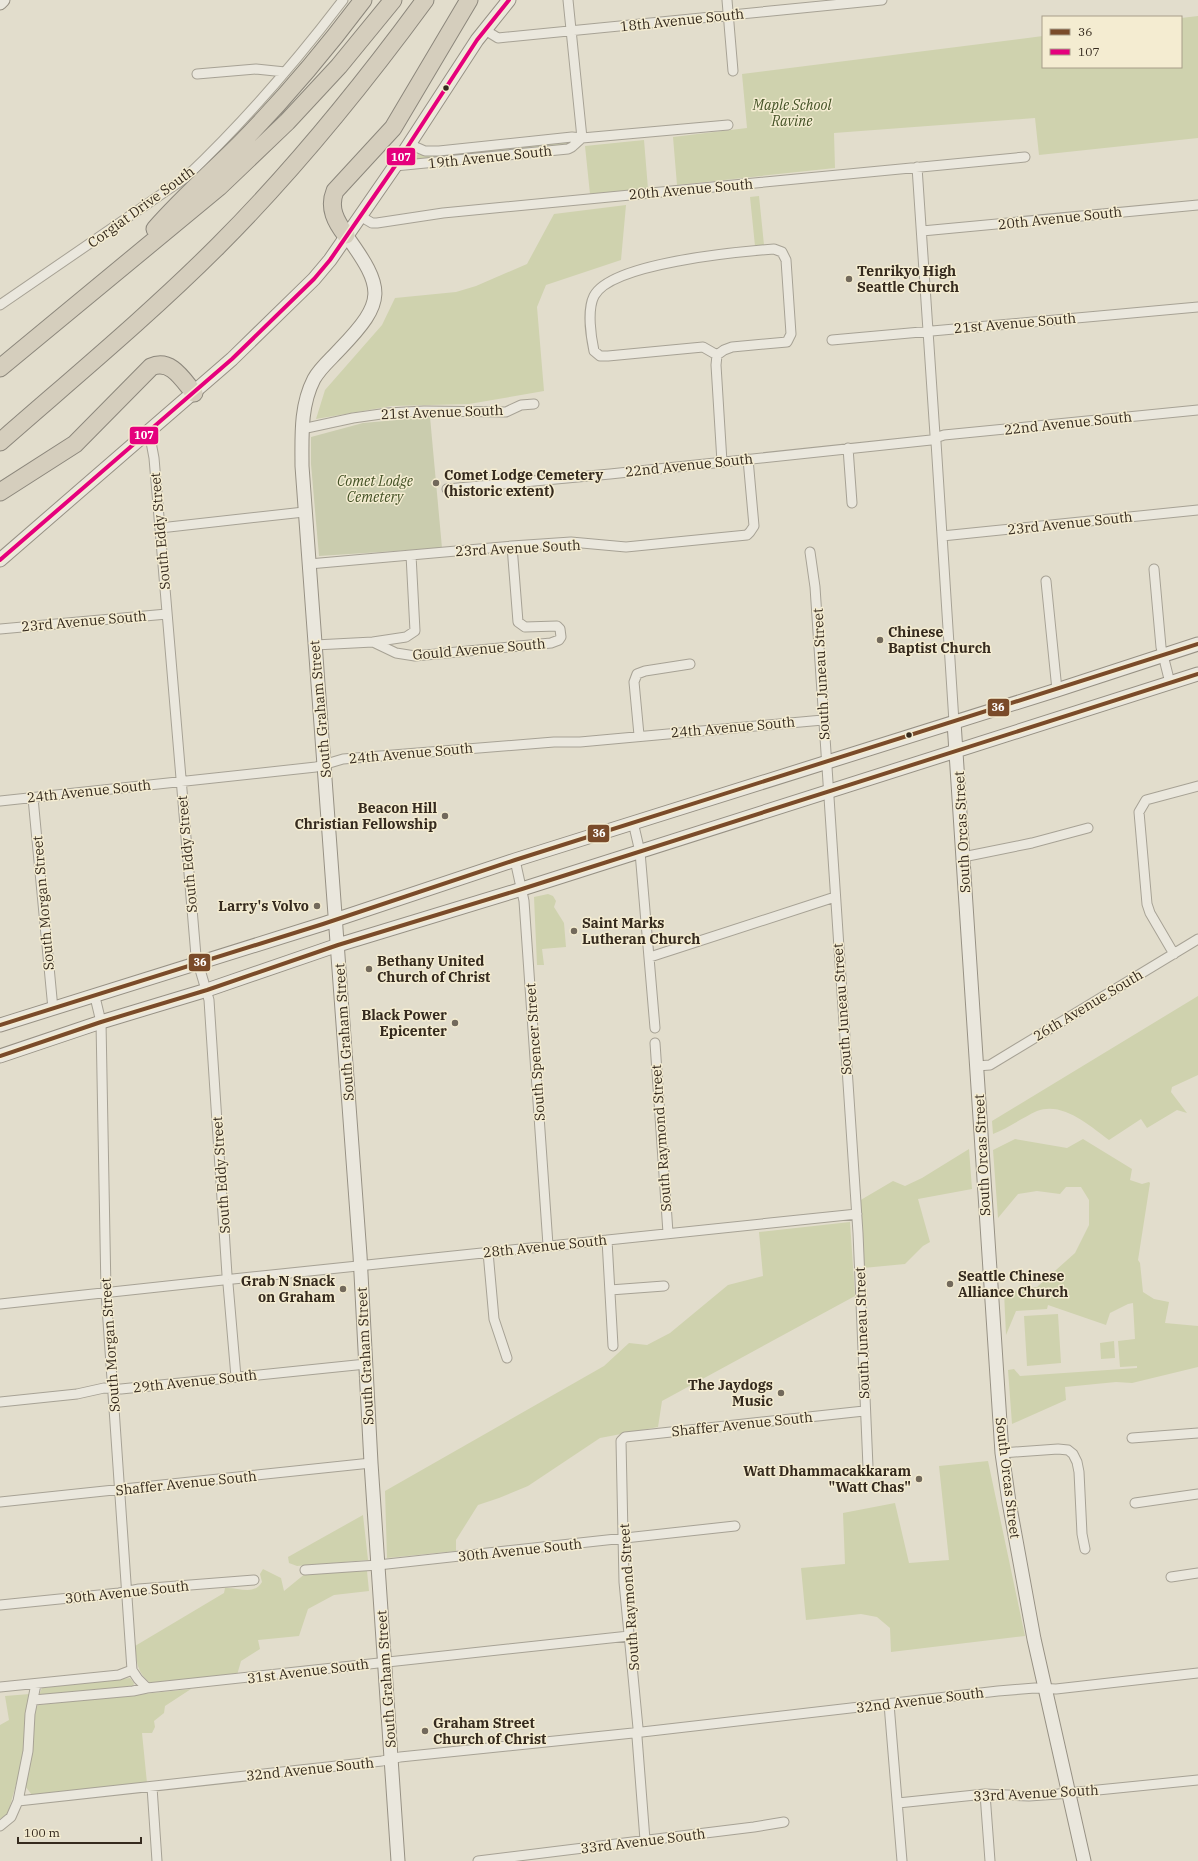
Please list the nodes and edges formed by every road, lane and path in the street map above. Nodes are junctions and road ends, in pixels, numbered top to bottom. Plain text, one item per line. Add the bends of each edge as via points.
1 (3, 0) edge
2 (344, 0) edge
3 (364, 0) edge
4 (393, 0) edge
5 (425, 0) edge
6 (469, 0) edge
7 (509, 0) edge
8 (568, 0) edge
9 (727, 0) edge
10 (882, 0) edge
11 (0, 4) edge
12 (728, 15) junction
13 (485, 30) junction
14 (571, 31) junction
15 (734, 71) dead end
16 (285, 72) junction
17 (197, 74) dead end
18 (728, 125) dead end
19 (582, 138) junction
20 (409, 144) junction
21 (1025, 157) dead end
22 (395, 166) junction
23 (918, 167) junction
24 (1198, 205) edge
25 (360, 216) junction
26 (922, 231) junction
27 (346, 235) junction
28 (130, 260) junction
29 (0, 305) edge
30 (1198, 307) edge
31 (928, 330) junction
32 (832, 340) dead end
33 (718, 355) junction
34 (0, 368) edge
35 (194, 393) junction
36 (534, 404) dead end
37 (1198, 410) edge
38 (302, 429) junction
39 (146, 433) junction
40 (935, 438) junction
41 (0, 442) edge
42 (848, 448) junction
43 (748, 459) junction
44 (722, 462) junction
45 (447, 489) dead end
46 (0, 492) edge
47 (852, 503) dead end
48 (1198, 510) edge
49 (304, 512) junction
50 (160, 528) junction
51 (942, 536) junction
52 (512, 546) junction
53 (810, 552) dead end
54 (411, 555) junction
55 (0, 560) edge
56 (309, 564) junction
57 (1154, 569) dead end
58 (1046, 581) dead end
59 (167, 614) junction
60 (0, 629) edge
61 (372, 642) junction
62 (1198, 644) edge
63 (315, 645) junction
64 (1163, 656) junction
65 (690, 664) dead end
66 (1198, 674) edge
67 (1170, 683) junction
68 (1057, 690) junction
69 (823, 720) junction
70 (954, 722) junction
71 (639, 735) junction
72 (957, 750) junction
73 (826, 762) junction
74 (325, 764) junction
75 (181, 781) junction
76 (1198, 786) edge
77 (828, 792) junction
78 (33, 798) junction
79 (0, 801) edge
80 (633, 822) junction
81 (1088, 828) dead end
82 (640, 852) junction
83 (963, 857) junction
84 (515, 860) junction
85 (522, 889) junction
86 (835, 897) junction
87 (336, 920) junction
88 (1198, 939) edge
89 (338, 945) junction
90 (1174, 954) junction
91 (650, 958) junction
92 (198, 964) junction
93 (207, 990) junction
94 (94, 997) junction
95 (53, 1009) junction
96 (101, 1022) junction
97 (0, 1025) edge
98 (655, 1028) dead end
99 (655, 1043) dead end
100 (0, 1056) edge
101 (977, 1066) junction
102 (856, 1214) junction
103 (668, 1233) junction
104 (607, 1240) junction
105 (548, 1245) junction
106 (488, 1252) junction
107 (360, 1266) junction
108 (228, 1280) junction
109 (664, 1286) dead end
110 (610, 1290) junction
111 (106, 1292) junction
112 (0, 1304) edge
113 (613, 1346) dead end
114 (507, 1358) dead end
115 (366, 1364) junction
116 (236, 1377) junction
117 (113, 1389) junction
118 (0, 1402) edge
119 (864, 1411) junction
120 (1198, 1433) edge
121 (1132, 1438) dead end
122 (622, 1441) joint
123 (1002, 1453) junction
124 (371, 1463) junction
125 (868, 1467) dead end
126 (120, 1490) junction
127 (1198, 1494) edge
128 (0, 1502) edge
129 (1135, 1503) dead end
130 (735, 1526) dead end
131 (623, 1538) junction
132 (1085, 1549) dead end
133 (378, 1565) junction
134 (305, 1570) dead end
135 (1198, 1573) edge
136 (1170, 1577) dead end
137 (254, 1580) dead end
138 (127, 1591) junction
139 (0, 1605) edge
140 (629, 1636) junction
141 (385, 1662) junction
142 (132, 1670) junction
143 (1198, 1674) edge
144 (36, 1684) junction
145 (0, 1687) edge
146 (147, 1688) junction
147 (1045, 1689) junction
148 (34, 1700) junction
149 (889, 1704) junction
150 (638, 1733) junction
151 (391, 1759) junction
152 (1198, 1780) edge
153 (152, 1787) junction
154 (1068, 1793) junction
155 (985, 1794) junction
156 (18, 1801) junction
157 (898, 1802) junction
158 (784, 1822) dead end
159 (0, 1826) edge
160 (645, 1840) junction
161 (157, 1861) edge
162 (398, 1861) edge
163 (478, 1861) edge
164 (902, 1861) edge
165 (990, 1861) edge
166 (1084, 1861) edge

1 - 11 street
2 - 16 street, Corgiat Drive South
3 - 28 highway via 275,107 174,207
4 - 28 highway via 339,66 287,122 219,187
5 - 41 highway via 369,74 296,160 218,245 134,324
6 - 27 highway via 393,128 335,191 333,212
7 - 13 street
8 - 14 street
9 - 12 street
10 - 12 street, 18th Avenue South
12 - 14 street, 18th Avenue South
12 - 15 street
13 - 14 street, 18th Avenue South via 498,38
13 - 20 street
14 - 19 street
16 - 17 street via 256,69
16 - 29 street, Corgiat Drive South via 185,178
18 - 19 street, 19th Avenue South
19 - 20 street, 19th Avenue South via 431,152 419,150
19 - 22 street, 19th Avenue South via 568,149
20 - 22 street
21 - 23 street, 20th Avenue South
22 - 25 street
23 - 25 street, 20th Avenue South via 443,213 377,224
23 - 26 street, South Orcas Street
24 - 26 street, 20th Avenue South
25 - 27 street
26 - 31 street, South Orcas Street
27 - 35 street via 330,260 295,300
27 - 38 street, South Graham Street via 373,277 372,306 361,328 315,378 304,406
28 - 34 highway
30 - 31 street, 21st Avenue South
31 - 32 street, 21st Avenue South
31 - 40 street, South Orcas Street
33 - 33 street via 727,348 782,343 790,338 786,260 782,252 774,248 687,259 621,276 602,286 593,298 590,312 596,354 608,356 703,347
33 - 44 street via 716,365
35 - 39 street
35 - 46 highway via 171,367 161,364 151,367 75,444
36 - 38 street, 21st Avenue South via 521,405 506,412 388,413
37 - 40 street, 22nd Avenue South via 944,435
38 - 49 street, South Graham Street
39 - 50 street, South Eddy Street via 153,449
39 - 55 street
40 - 42 street, 22nd Avenue South
40 - 51 street, South Orcas Street
42 - 43 street, 22nd Avenue South
42 - 47 street
43 - 44 street, 22nd Avenue South
43 - 52 street, 23rd Avenue South via 754,526 750,532 742,536 626,547 571,542
44 - 45 street, 22nd Avenue South
48 - 51 street, 23rd Avenue South
49 - 50 street
49 - 56 street, South Graham Street
50 - 59 street, South Eddy Street
51 - 70 street, South Orcas Street
52 - 54 street, 23rd Avenue South
52 - 61 street, Gould Avenue South via 517,619 525,627 557,626 561,637 559,640 551,643 415,656 396,653
53 - 69 street, South Juneau Street via 815,587
54 - 56 street, 23rd Avenue South
54 - 61 street, Gould Avenue South via 415,631 406,637
56 - 63 street, South Graham Street
57 - 64 street
58 - 68 street
59 - 60 street, 23rd Avenue South
59 - 75 street, South Eddy Street
61 - 63 street, Gould Avenue South
62 - 64 street
63 - 74 street, South Graham Street
64 - 67 street
64 - 68 street
65 - 71 street via 645,670 637,674 634,682
66 - 67 street
67 - 72 street
68 - 70 street
69 - 71 street, 24th Avenue South
69 - 73 street, South Juneau Street
70 - 72 street, South Orcas Street
70 - 73 street
71 - 74 street, 24th Avenue South via 580,742 385,755 342,759
72 - 77 street
72 - 83 street, South Orcas Street
73 - 77 street, South Juneau Street
73 - 80 street
74 - 75 street, 24th Avenue South
74 - 87 street, South Graham Street
75 - 78 street, 24th Avenue South
75 - 92 street, South Eddy Street
76 - 90 street via 1146,800 1139,812 1147,904
77 - 82 street
77 - 86 street, South Juneau Street
78 - 79 street, 24th Avenue South
78 - 95 street, South Morgan Street
80 - 82 street
80 - 84 street
81 - 83 street via 1032,844
82 - 85 street
82 - 91 street
83 - 101 street, South Orcas Street
84 - 85 street, South Spencer Street
84 - 87 street
85 - 89 street
85 - 105 street, South Spencer Street
86 - 91 street
86 - 102 street, South Juneau Street
87 - 89 street, South Graham Street
87 - 92 street
88 - 90 street, 26th Avenue South
89 - 93 street
89 - 107 street, South Graham Street
90 - 101 street, 26th Avenue South via 990,1065
91 - 98 street
92 - 93 street, South Eddy Street
92 - 94 street
93 - 96 street
93 - 108 street, South Eddy Street
94 - 95 street
94 - 96 street, South Morgan Street
95 - 97 street
96 - 100 street
96 - 111 street, South Morgan Street
99 - 103 street, South Raymond Street
101 - 123 street, South Orcas Street
102 - 103 street, 28th Avenue South
102 - 119 street, South Juneau Street
103 - 104 street, 28th Avenue South
104 - 105 street, 28th Avenue South
104 - 110 street
105 - 106 street, 28th Avenue South
106 - 107 street, 28th Avenue South
106 - 114 street via 494,1319
107 - 108 street, 28th Avenue South
107 - 115 street, South Graham Street
108 - 111 street, 28th Avenue South
108 - 116 street, South Eddy Street
109 - 110 street
110 - 113 street
111 - 112 street, 28th Avenue South
111 - 117 street, South Morgan Street
115 - 116 street, 29th Avenue South
115 - 124 street, South Graham Street
116 - 117 street, 29th Avenue South
117 - 118 street, 29th Avenue South via 104,1388 77,1394
117 - 126 street, South Morgan Street
119 - 122 street, Shaffer Avenue South via 625,1437
119 - 125 street, South Juneau Street
120 - 121 street
122 - 131 street, South Raymond Street
123 - 132 street via 1058,1449 1068,1450 1073,1454 1079,1472
123 - 147 street, South Orcas Street
124 - 126 street, Shaffer Avenue South
124 - 133 street, South Graham Street
126 - 128 street, Shaffer Avenue South
126 - 138 street, South Morgan Street
127 - 129 street
130 - 131 street, 30th Avenue South
131 - 133 street, 30th Avenue South
131 - 140 street, South Raymond Street
133 - 134 street, 30th Avenue South
133 - 141 street, South Graham Street
135 - 136 street
137 - 138 street, 30th Avenue South
138 - 139 street, 30th Avenue South
138 - 142 street, South Morgan Street
140 - 141 street, 31st Avenue South
140 - 150 street, South Raymond Street via 633,1657
141 - 146 street, 31st Avenue South
141 - 151 street, South Graham Street
142 - 144 street via 119,1675
142 - 146 street
143 - 147 street, 32nd Avenue South
144 - 145 street
144 - 148 street
146 - 148 street, 31st Avenue South
147 - 149 street, 32nd Avenue South via 998,1691
147 - 154 street, South Orcas Street
148 - 156 street via 30,1714 28,1751
149 - 150 street, 32nd Avenue South
149 - 157 street
150 - 151 street, 32nd Avenue South
150 - 160 street, South Raymond Street
151 - 153 street, 32nd Avenue South
151 - 162 street, South Graham Street
152 - 154 street, 33rd Avenue South
153 - 156 street, 32nd Avenue South
153 - 161 street
154 - 155 street, 33rd Avenue South via 1029,1796
154 - 166 street, South Orcas Street
155 - 157 street, 33rd Avenue South
155 - 165 street
156 - 159 street via 11,1817
157 - 164 street
158 - 160 street, 33rd Avenue South via 754,1828
160 - 163 street, 33rd Avenue South

